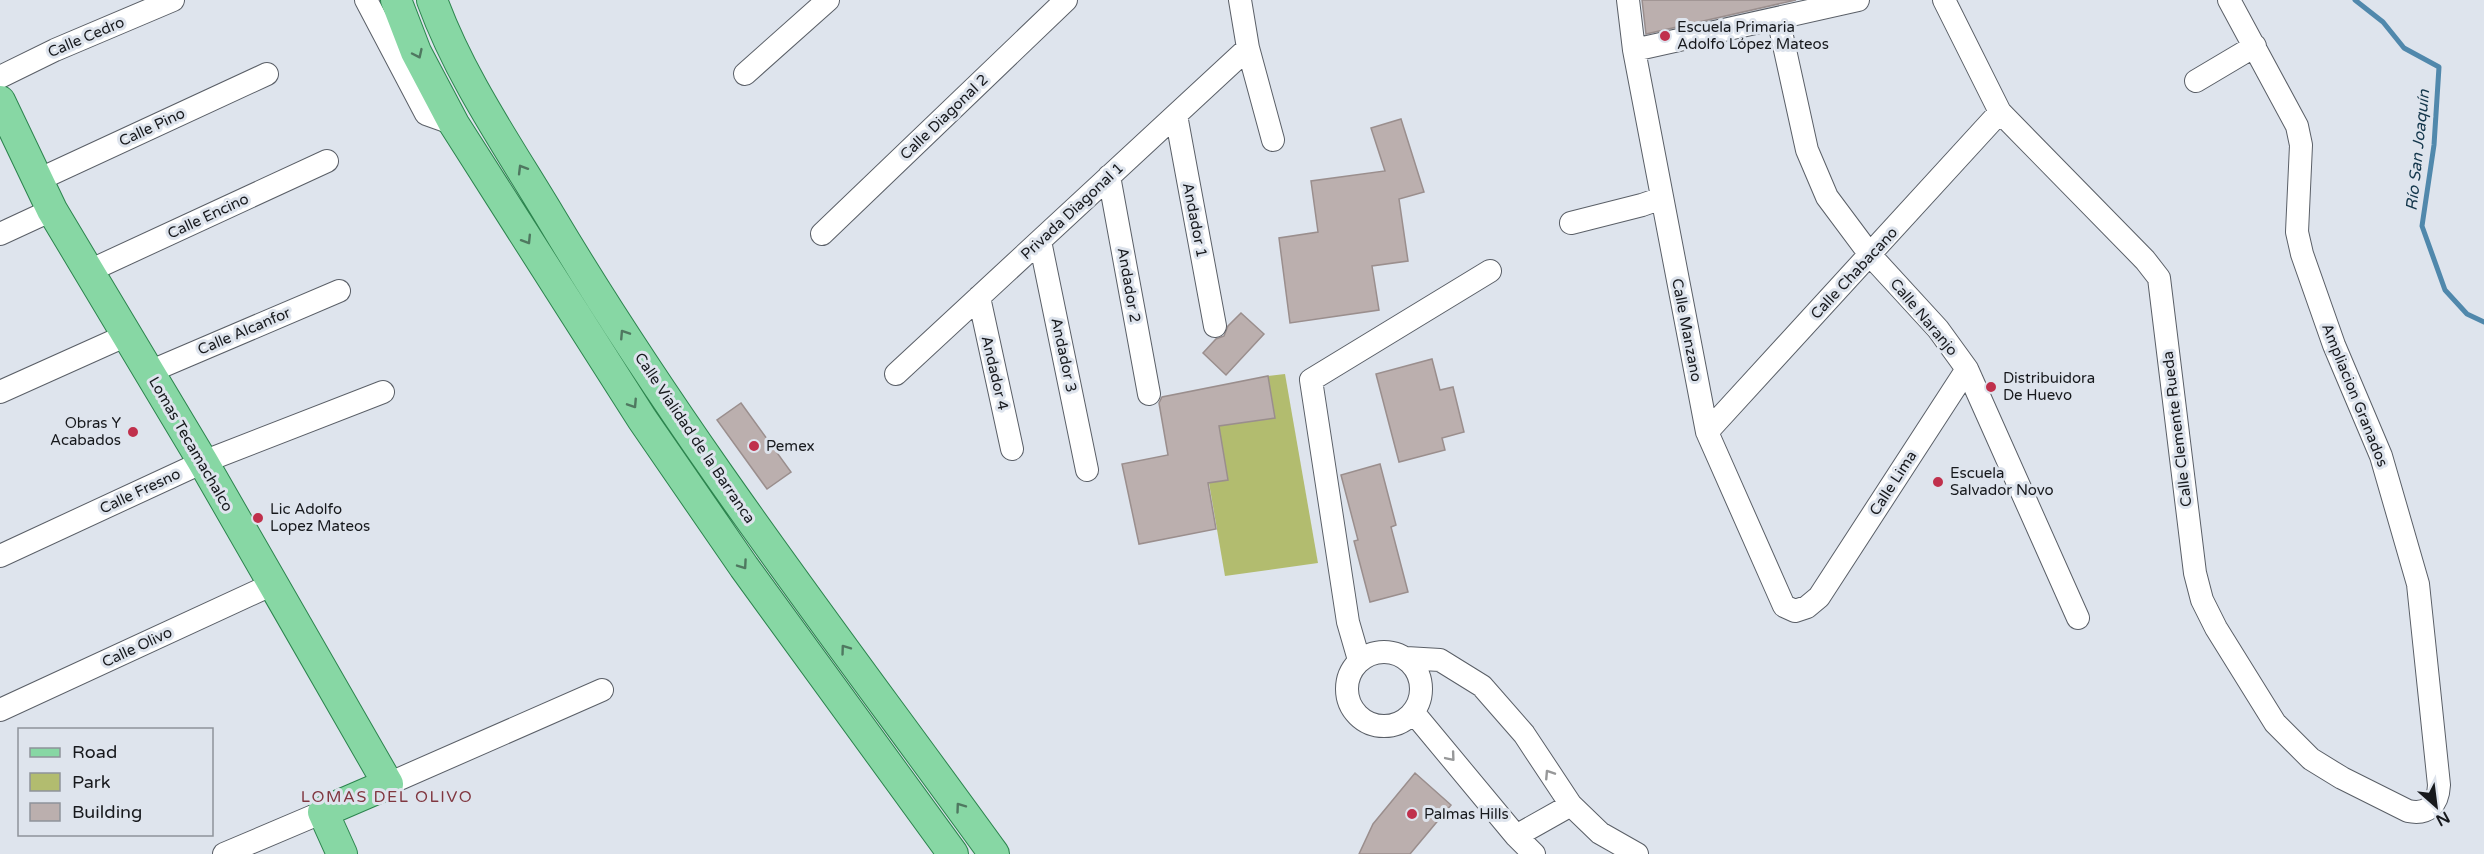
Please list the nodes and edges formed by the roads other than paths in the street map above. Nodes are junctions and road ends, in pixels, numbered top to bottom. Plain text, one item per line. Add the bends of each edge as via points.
1 (173, 0) edge
2 (366, 0) edge
3 (396, 0) edge
4 (432, 0) edge
5 (828, 0) edge
6 (1066, 0) edge
7 (1240, 0) edge
8 (1628, 0) edge
9 (1858, 0) edge
10 (1944, 0) edge
11 (2229, 0) edge
12 (1778, 18) junction
13 (2255, 46) junction
14 (1248, 48) junction
15 (1634, 50) junction
16 (267, 74) dead end
17 (745, 74) dead end
18 (0, 77) edge
19 (2196, 81) dead end
20 (0, 101) edge
21 (2000, 112) junction
22 (1176, 115) junction
23 (454, 124) junction
24 (1273, 140) dead end
25 (327, 161) dead end
26 (1109, 176) junction
27 (38, 180) junction
28 (1662, 198) junction
29 (52, 210) junction
30 (1571, 223) dead end
31 (0, 234) edge
32 (822, 234) dead end
33 (1040, 241) junction
34 (1871, 256) junction
35 (89, 271) junction
36 (1490, 271) dead end
37 (339, 291) dead end
38 (979, 297) junction
39 (1215, 326) dead end
40 (127, 335) junction
41 (1967, 369) junction
42 (149, 372) junction
43 (896, 374) dead end
44 (0, 392) edge
45 (383, 392) dead end
46 (1149, 394) dead end
47 (1707, 432) junction
48 (1012, 449) dead end
49 (203, 462) junction
50 (1087, 470) dead end
51 (0, 556) edge
52 (273, 584) junction
53 (1820, 597) joint
54 (2078, 618) dead end
55 (1406, 658) junction
56 (1359, 660) junction
57 (602, 690) dead end
58 (0, 710) edge
59 (1413, 712) junction
60 (388, 784) junction
61 (1571, 805) junction
62 (2434, 805) joint
63 (323, 812) junction
64 (1516, 836) junction
65 (224, 854) edge
66 (342, 854) edge
67 (952, 854) edge
68 (994, 854) edge
69 (1534, 854) edge
70 (1637, 854) edge

1 - 18 street, Calle Cedro
2 - 23 street via 426,114
3 -> 23 main road via 416,52
68 -> 4 main road, Calle Vialidad de la Barranca via 674,411 571,252 506,142 465,72
5 - 17 street
6 - 32 street, Calle Diagonal 2
7 - 14 street
8 - 15 street, Calle Manzano
9 - 12 street
10 - 21 street, Calle Clemente Rueda
11 - 13 street, Ampliacion Granados
12 - 15 street
12 - 34 street, Calle Naranjo via 1807,150 1827,197
13 - 19 street
13 - 62 street, Ampliacion Granados via 2297,126 2301,145 2297,232 2302,254 2334,345 2381,456 2418,584 2439,785
14 - 22 street, Privada Diagonal 1
14 - 24 street
15 - 28 street, Calle Manzano
16 - 27 street, Calle Pino
20 - 27 main road, Lomas Tecamachalco
21 - 34 street, Calle Chabacano
21 - 62 street, Calle Clemente Rueda via 2159,278 2195,573 2202,600 2275,723 2311,759 2342,778 2408,811 2418,813
22 - 26 street, Privada Diagonal 1
22 - 39 street, Andador 1
23 -> 67 main road via 642,419
25 - 35 street, Calle Encino
26 - 33 street, Privada Diagonal 1
26 - 46 street, Andador 2
27 - 29 main road, Lomas Tecamachalco
28 - 30 street
28 - 47 street, Calle Manzano
29 - 31 street
29 - 35 main road, Lomas Tecamachalco
33 - 38 street, Privada Diagonal 1
33 - 50 street, Andador 3
34 - 41 street, Calle Naranjo via 1938,329
34 - 47 street, Calle Chabacano
35 - 40 main road, Lomas Tecamachalco
36 - 56 street via 1311,380 1348,622
37 - 42 street, Calle Alcanfor
38 - 43 street, Privada Diagonal 1
38 - 48 street, Andador 4
40 - 42 main road, Lomas Tecamachalco
40 - 44 street
41 - 53 street, Calle Lima
41 - 54 street, Calle Naranjo
42 - 49 main road, Lomas Tecamachalco
45 - 49 street, Calle Fresno
47 - 53 street, Calle Manzano via 1784,606 1795,611
49 - 51 street, Calle Fresno
49 - 52 main road, Lomas Tecamachalco
52 - 58 street, Calle Olivo
52 - 60 main road, Lomas Tecamachalco
55 - 56 street via 1382,651
55 - 59 street via 1417,672 1422,690
61 -> 55 street via 1524,734 1482,686 1440,660
56 - 59 street via 1346,682 1348,700 1357,716 1380,726 1404,721
57 - 60 street
59 -> 64 street
60 - 63 main road
61 - 64 street
61 - 70 street via 1600,833
63 - 65 street
63 - 66 main road
64 - 69 street

